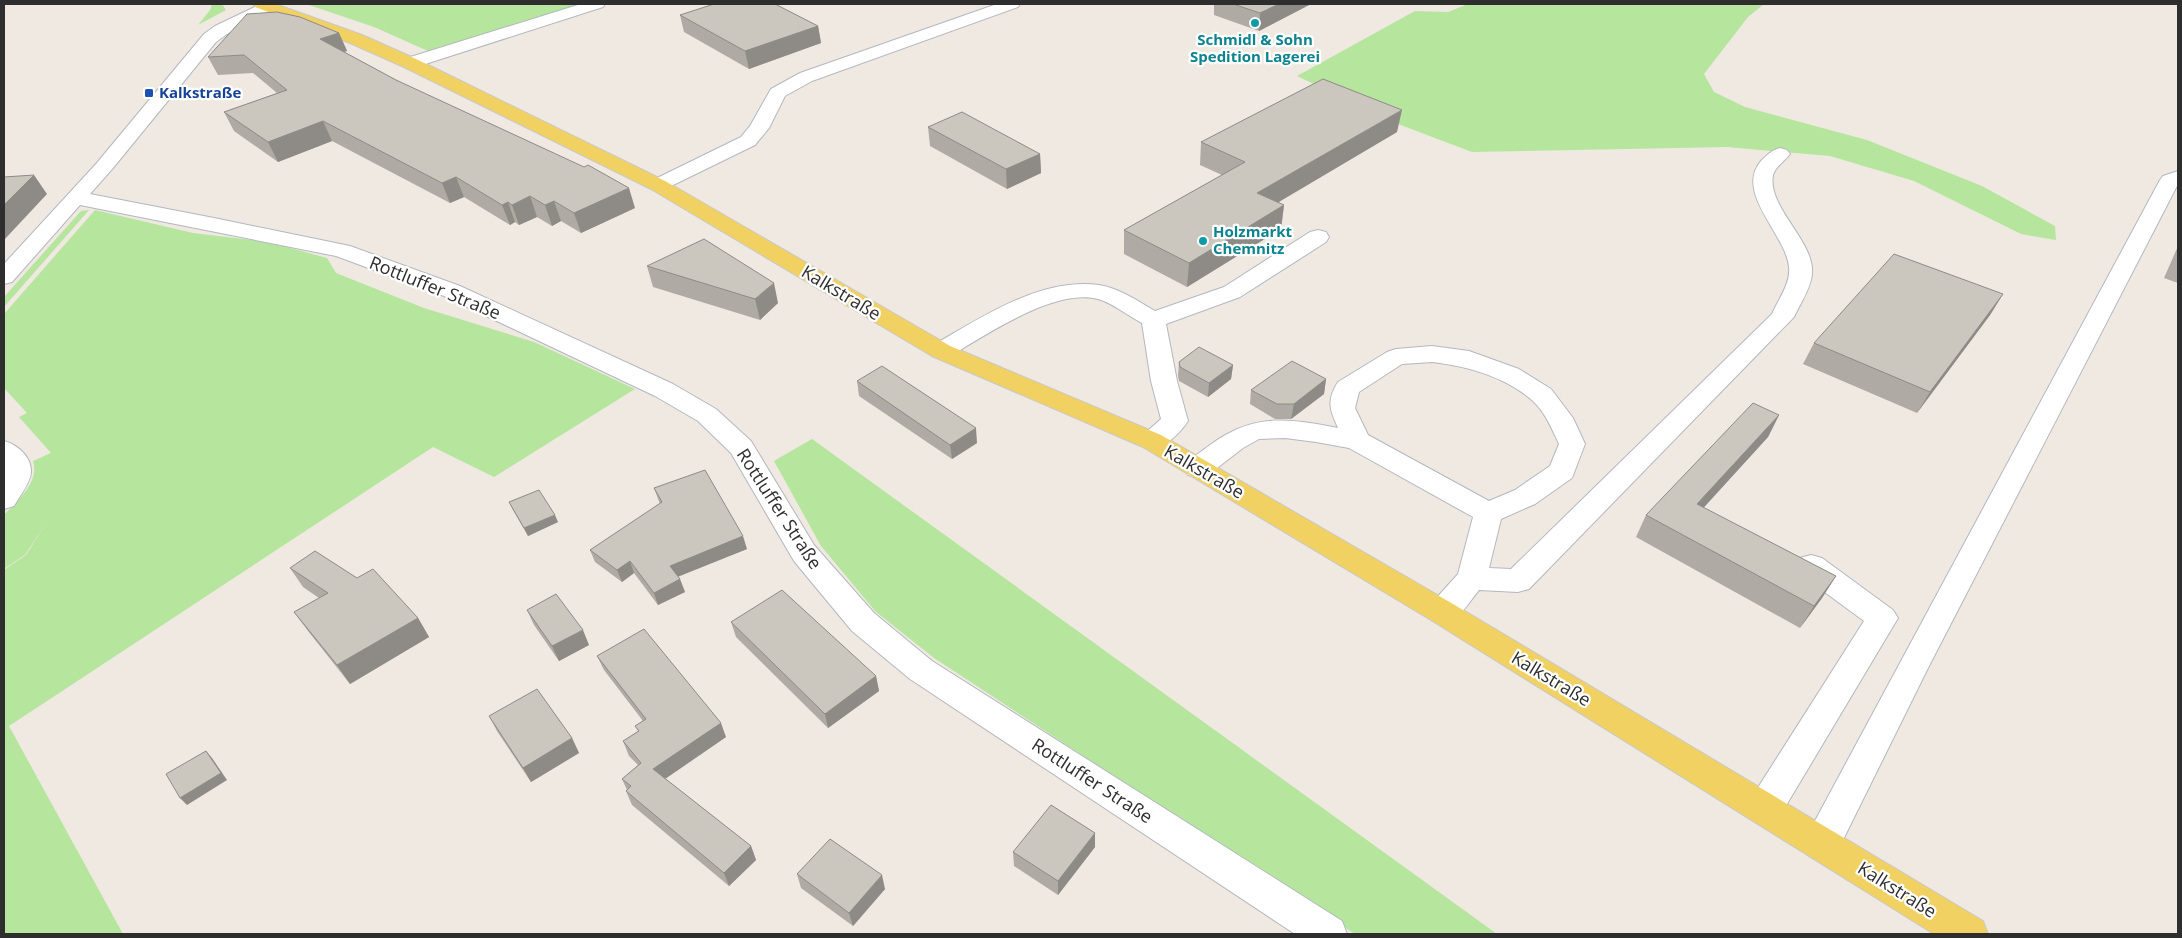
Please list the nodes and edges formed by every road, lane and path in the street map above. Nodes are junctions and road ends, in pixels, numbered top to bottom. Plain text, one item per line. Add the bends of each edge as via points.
1 (597, 4) edge
2 (1012, 4) edge
3 (264, 5) edge
4 (410, 63) junction
5 (1780, 154) dead end
6 (2178, 177) edge
7 (658, 185) junction
8 (76, 198) junction
9 (1318, 237) dead end
10 (4, 277) edge
11 (1153, 320) junction
12 (941, 351) junction
13 (1152, 441) junction
14 (1357, 441) junction
15 (4, 450) edge
16 (1198, 468) junction
17 (4, 499) edge
18 (1488, 514) junction
19 (1811, 566) edge
20 (1472, 578) junction
21 (1442, 612) junction
22 (1765, 808) junction
23 (1822, 844) junction
24 (1328, 934) edge
25 (1969, 934) edge

1 - 4 street
2 - 7 street via 806,77 777,93 759,128 748,141
3 - 4 main road, Kalkstraße
3 - 8 street via 210,38
4 - 7 main road, Kalkstraße
5 - 20 street via 1763,175 1763,189 1796,256 1801,274 1782,317 1518,581
6 - 23 street via 2170,180 2158,202
7 - 12 main road, Kalkstraße
8 - 10 street
8 - 24 street, Rottluffer Straße via 342,251 452,291 659,387 707,415 741,447 804,554 863,622 921,670
9 - 11 street via 1232,292
11 - 12 street via 1100,292 1054,294 1006,313
11 - 13 street via 1175,421
12 - 13 main road, Kalkstraße
13 - 16 main road, Kalkstraße
14 - 16 street via 1317,433 1262,429 1246,434
14 - 18 street
14 - 18 street via 1342,408 1348,388 1396,357 1432,354 1469,359 1510,375 1542,395 1560,418 1572,444 1562,471 1525,497
15 - 17 street via 15,461 17,474
16 - 21 main road, Kalkstraße
18 - 20 street
19 - 22 street via 1882,618
20 - 21 street
21 - 22 main road, Kalkstraße
22 - 23 main road, Kalkstraße
23 - 25 main road, Kalkstraße

